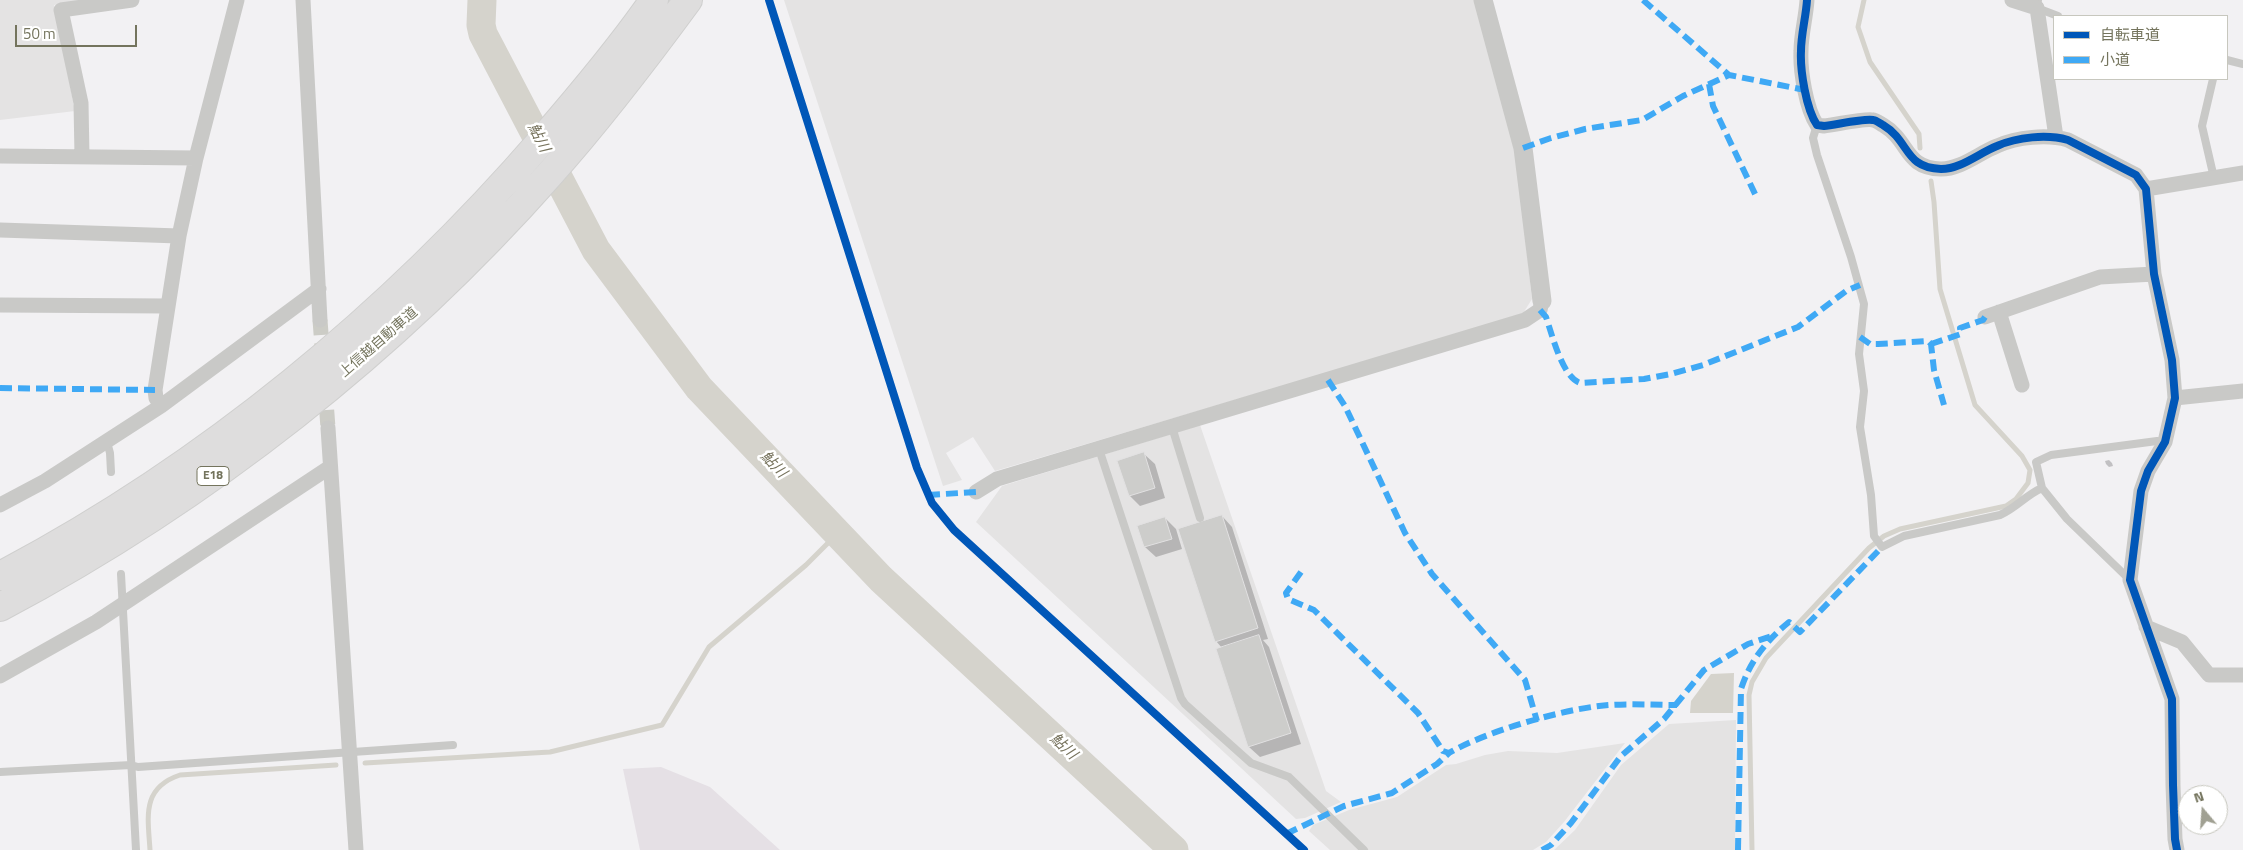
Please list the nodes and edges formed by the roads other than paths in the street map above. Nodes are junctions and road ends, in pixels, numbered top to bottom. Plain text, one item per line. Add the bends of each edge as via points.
1 (132, 0) edge
2 (237, 0) edge
3 (303, 0) edge
4 (654, 0) edge
5 (688, 0) edge
6 (1483, 0) edge
7 (1807, 0) edge
8 (2012, 0) edge
9 (2038, 4) edge
10 (2056, 15) edge
11 (2228, 60) edge
12 (2243, 64) edge
13 (2213, 80) edge
14 (1817, 125) junction
15 (2056, 137) junction
16 (0, 156) edge
17 (82, 156) junction
18 (196, 158) junction
19 (2243, 173) edge
20 (2214, 178) junction
21 (2146, 189) junction
22 (0, 230) edge
23 (179, 236) junction
24 (2154, 274) junction
25 (319, 289) junction
26 (1542, 301) joint
27 (0, 305) edge
28 (167, 306) junction
29 (320, 320) tunnel mouth
30 (2022, 385) dead end
31 (2243, 392) edge
32 (2175, 398) junction
33 (161, 406) junction
34 (1172, 427) junction
35 (328, 428) tunnel mouth
36 (107, 442) junction
37 (2165, 442) junction
38 (1099, 449) junction
39 (330, 467) junction
40 (111, 472) dead end
41 (2042, 488) junction
42 (976, 492) dead end
43 (0, 505) edge
44 (1200, 518) dead end
45 (121, 574) dead end
46 (0, 576) edge
47 (2130, 580) junction
48 (122, 604) junction
49 (0, 608) edge
50 (2146, 627) junction
51 (2243, 675) edge
52 (0, 676) edge
53 (453, 745) dead end
54 (350, 752) junction
55 (131, 765) junction
56 (0, 772) edge
57 (136, 850) edge
58 (356, 850) edge
59 (1364, 850) edge
60 (2177, 850) edge

1 - 17 street via 61,10 81,103
2 - 18 street
3 - 25 street
4 - 46 highway, 上信越自動車道 / E18 via 569,110 506,181 399,289 287,386 224,435 97,520
5 - 49 highway, 上信越自動車道 / E18 via 633,74 550,174 487,242 408,319 304,408 240,457 111,544
6 - 26 street via 1523,148
7 - 14 street via 1801,52 1806,90
8 - 9 street
9 - 10 lane
9 - 15 street
11 - 12 lane
13 - 20 lane via 2202,126
14 - 15 street via 1874,120 1895,132 1912,160 1922,166 1942,169 1962,164 2010,142
14 - 41 lane via 1813,138 1817,155 1864,304 1859,354 1864,391 1860,428 1874,536 1882,547 1904,536 2000,515
15 - 21 street via 2136,175
16 - 17 street
17 - 18 street
18 - 23 street
19 - 20 street
20 - 21 street
21 - 24 street
22 - 23 street
23 - 28 street
24 - 30 street via 2100,277 1992,314
24 - 32 street via 2172,360
25 - 29 street
25 - 33 street
26 - 34 street via 1540,310 1524,320
27 - 28 street
28 - 33 street via 155,390
31 - 32 street
32 - 37 street
33 - 36 street
34 - 38 street
34 - 44 lane
35 - 39 street
36 - 40 lane
36 - 43 street
37 - 41 lane via 2051,455 2036,462
37 - 47 street via 2141,491
38 - 42 street via 997,479
38 - 59 lane via 1181,698 1251,763 1289,777
39 - 48 street
39 - 54 street
41 - 47 lane via 2067,520
45 - 48 lane
47 - 50 street
48 - 52 street
48 - 55 lane
50 - 51 street via 2182,642 2209,675
50 - 60 street via 2172,699
53 - 54 lane
54 - 55 lane
54 - 58 street
55 - 56 lane
55 - 57 lane

